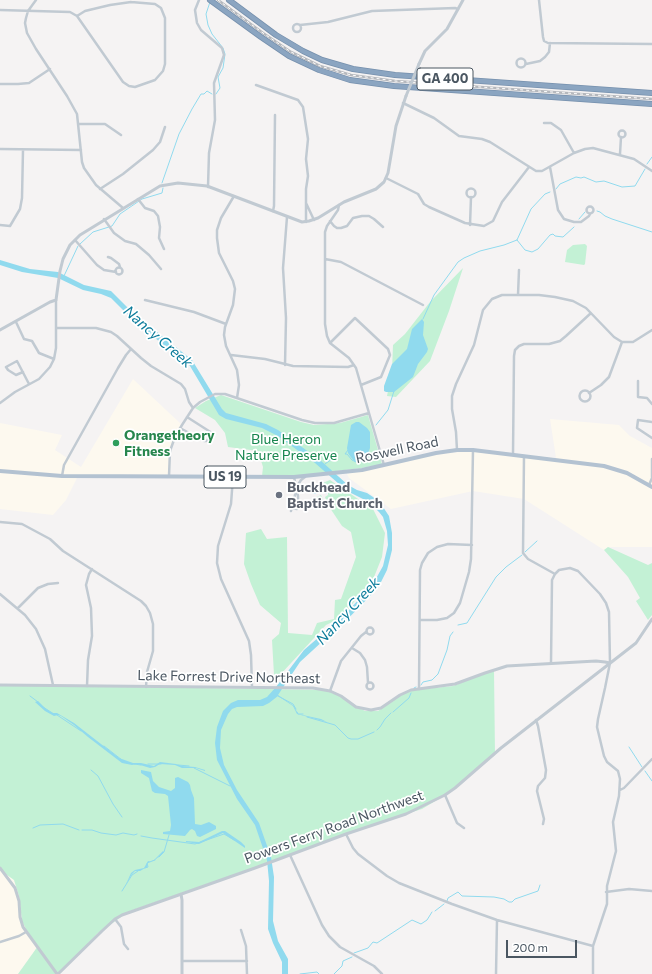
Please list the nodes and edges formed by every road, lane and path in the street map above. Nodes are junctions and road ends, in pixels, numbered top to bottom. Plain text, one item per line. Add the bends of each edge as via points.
1 (36, 0) edge
2 (199, 0) edge
3 (210, 0) edge
4 (229, 0) edge
5 (463, 0) edge
6 (539, 0) edge
7 (458, 9) junction
8 (0, 10) edge
9 (28, 11) junction
10 (77, 16) junction
11 (300, 25) dead end
12 (550, 43) junction
13 (652, 44) edge
14 (526, 64) dead end
15 (50, 70) junction
16 (0, 84) edge
17 (256, 85) dead end
18 (652, 93) edge
19 (404, 103) junction
20 (652, 104) edge
21 (275, 115) dead end
22 (544, 123) dead end
23 (79, 124) junction
24 (165, 127) dead end
25 (121, 135) dead end
26 (621, 138) dead end
27 (0, 149) edge
28 (23, 150) junction
29 (80, 150) junction
30 (574, 153) junction
31 (620, 154) junction
32 (529, 167) junction
33 (550, 167) junction
34 (652, 171) edge
35 (386, 178) junction
36 (208, 187) junction
37 (100, 188) junction
38 (234, 196) junction
39 (471, 197) dead end
40 (139, 200) junction
41 (306, 203) junction
42 (339, 205) junction
43 (123, 208) junction
44 (273, 211) junction
45 (590, 214) dead end
46 (287, 217) junction
47 (314, 220) junction
48 (105, 221) junction
49 (330, 221) junction
50 (306, 222) junction
51 (0, 225) edge
52 (470, 225) junction
53 (384, 228) dead end
54 (76, 241) junction
55 (164, 249) dead end
56 (108, 257) dead end
57 (325, 259) junction
58 (120, 267) junction
59 (161, 269) dead end
60 (518, 270) dead end
61 (116, 272) junction
62 (518, 295) junction
63 (56, 300) junction
64 (145, 300) dead end
65 (423, 305) dead end
66 (591, 313) junction
67 (16, 322) junction
68 (226, 324) junction
69 (56, 328) junction
70 (0, 330) edge
71 (652, 330) edge
72 (622, 342) junction
73 (330, 343) junction
74 (131, 349) junction
75 (231, 355) junction
76 (54, 359) junction
77 (285, 364) junction
78 (354, 365) junction
79 (23, 372) junction
80 (638, 381) dead end
81 (29, 384) junction
82 (361, 385) junction
83 (589, 393) junction
84 (237, 398) junction
85 (0, 403) edge
86 (652, 404) edge
87 (193, 408) junction
88 (369, 413) junction
89 (186, 417) junction
90 (652, 422) edge
91 (180, 428) junction
92 (652, 438) edge
93 (457, 450) junction
94 (473, 450) junction
95 (513, 454) junction
96 (524, 455) junction
97 (652, 459) edge
98 (384, 466) junction
99 (0, 471) edge
100 (62, 476) junction
101 (306, 476) junction
102 (169, 477) junction
103 (294, 477) junction
104 (652, 477) edge
105 (233, 478) junction
106 (651, 486) edge
107 (296, 490) junction
108 (0, 522) edge
109 (472, 545) junction
110 (92, 569) junction
111 (555, 574) junction
112 (58, 583) dead end
113 (0, 594) edge
114 (18, 609) junction
115 (652, 619) edge
116 (420, 620) junction
117 (366, 632) dead end
118 (352, 648) junction
119 (551, 663) junction
120 (610, 663) junction
121 (368, 683) dead end
122 (0, 685) edge
123 (53, 685) junction
124 (87, 686) junction
125 (146, 687) junction
126 (252, 687) junction
127 (419, 689) junction
128 (330, 691) junction
129 (536, 720) junction
130 (652, 759) edge
131 (620, 790) junction
132 (445, 795) junction
133 (543, 824) dead end
134 (464, 828) dead end
135 (346, 834) junction
136 (290, 855) junction
137 (0, 868) edge
138 (652, 891) edge
139 (606, 892) junction
140 (181, 894) junction
141 (115, 919) junction
142 (497, 920) junction
143 (241, 930) dead end
144 (26, 932) junction
145 (0, 942) edge
146 (593, 946) junction
147 (128, 949) dead end
148 (182, 961) junction
149 (247, 961) junction
150 (58, 974) edge
151 (182, 974) edge
152 (247, 974) edge
153 (382, 974) edge
154 (496, 974) edge
155 (593, 974) edge

1 - 9 street
2 - 36 street via 195,10 197,23 201,30 222,48 224,55 214,83 215,120 209,153
3 - 20 highway, GA 400 via 250,30 309,66 328,74 361,82
4 - 18 highway, GA 400 via 303,52 363,71
5 - 7 street
6 - 12 street via 543,37
7 - 11 street via 372,11 328,22
7 - 19 street, bridge via 447,29 424,52
8 - 9 street
9 - 10 street via 70,12
9 - 15 street via 25,23 27,33
10 - 10 street via 125,84 139,86 155,80 162,74 165,64 165,18 163,10 158,5 120,3 85,11
12 - 13 street
12 - 14 street via 549,52 545,57 540,61
15 - 16 street via 29,83
15 - 23 street via 76,111
17 - 41 street via 298,100 302,104 308,139
19 - 32 street via 434,118 459,136 490,142
19 - 35 street via 396,126
21 - 44 street
22 - 30 street via 551,123 561,130
23 - 25 street via 105,124
23 - 29 street
24 - 37 street via 160,142 153,150 123,174
26 - 31 street
27 - 28 street
28 - 29 street
28 - 51 street via 20,209 10,226
29 - 37 street via 84,168
30 - 31 street via 593,148
30 - 33 street
31 - 34 street via 639,161
32 - 33 street via 539,172
32 - 52 street via 502,202 493,221 484,226
33 - 45 street via 558,210 564,219 581,222
35 - 42 street via 376,189
35 - 52 street via 418,194 429,208
36 - 38 street
36 - 40 street via 171,183 160,186
37 - 43 street
38 - 44 street
38 - 68 street via 221,218 217,234 219,253 235,289 233,305
39 - 52 street
40 - 43 street
40 - 55 street via 145,208 154,211 158,216 159,238
41 - 47 street
41 - 50 street
42 - 47 street
42 - 49 street
43 - 48 street
44 - 46 street
46 - 50 street
46 - 77 street via 283,268
47 - 50 street
48 - 54 street via 85,231
48 - 59 street via 126,241 136,244 149,255
49 - 53 street via 337,228 341,228 347,226 353,218 369,216
49 - 57 street via 325,232
54 - 61 street via 104,270
54 - 63 street via 66,250
56 - 58 street
57 - 65 street via 341,262
57 - 73 street via 326,324
58 - 61 street
58 - 61 street via 122,273
60 - 62 street
62 - 66 street via 566,298 580,304
62 - 93 street via 496,297 488,302 483,310 474,345 452,396
63 - 67 street
63 - 69 street
64 - 68 street via 194,312
66 - 72 street
66 - 95 street via 560,341 550,344 524,344 515,350
67 - 70 street
67 - 76 street via 24,339 32,341 39,353
68 - 75 street via 224,340
69 - 74 street via 105,330 117,336
69 - 76 street
71 - 72 street via 633,342
72 - 83 street via 609,377 601,386
73 - 78 street
73 - 82 street via 355,318 388,349 390,355 381,378
74 - 87 street via 152,366 182,384
74 - 100 street via 64,465
75 - 77 street via 265,358
75 - 84 street via 238,375
76 - 81 street via 43,376
77 - 78 street via 348,367
78 - 82 street
79 - 79 street via 17,361 6,366 16,375
79 - 81 street
80 - 86 street via 638,397 647,398
81 - 85 street
82 - 88 street
83 - 83 street via 586,391 580,395 584,402 588,401
84 - 87 street via 215,394
84 - 88 street via 315,423 334,423
87 - 89 street
88 - 98 street
89 - 91 street
89 - 91 street via 212,433 207,441 204,441
90 - 92 street via 638,420 637,428
91 - 102 street via 170,451
93 - 94 main road, Roswell Road / US 19
93 - 98 main road, Roswell Road / US 19
94 - 95 main road, Roswell Road / US 19
94 - 109 street
95 - 96 main road, Roswell Road / US 19
96 - 106 main road, Roswell Road / US 19 via 604,466 626,472
96 - 111 street via 523,553 528,559
97 - 104 street
98 - 101 main road, Roswell Road / US 19
99 - 100 main road, US 19
100 - 102 main road, Roswell Road / US 19
101 - 103 main road, Roswell Road / US 19
101 - 107 street
102 - 105 main road, Roswell Road / US 19
103 - 105 main road, Roswell Road / US 19
103 - 107 street
104 - 106 street
105 - 126 street via 231,504 218,546 217,563 221,579 249,641
107 - 107 street via 297,509 291,510
108 - 110 street via 26,526 50,539
109 - 116 street via 469,572 457,610 443,619
109 - 116 street via 441,545 425,556 420,570
110 - 124 street via 86,585 91,608 92,636
110 - 125 street via 141,601 150,612 153,624 153,651
111 - 119 street via 552,582
111 - 120 street via 564,568 575,570 604,599 610,617
112 - 114 street via 38,588
113 - 114 street
114 - 123 street via 41,637
115 - 120 street, Powers Ferry Road Northwest via 636,643
116 - 127 street
117 - 118 street
118 - 121 street via 365,660
118 - 128 street via 341,661
119 - 120 street, Lake Forrest Drive Northeast
119 - 127 street, Lake Forrest Drive Northeast via 507,666 455,684
120 - 129 street, Powers Ferry Road Northwest
120 - 131 street via 597,727 604,756 619,774
122 - 123 street, Lake Forrest Drive Northeast
123 - 124 street, Lake Forrest Drive Northeast
124 - 125 street, Lake Forrest Drive Northeast
125 - 126 street, Lake Forrest Drive Northeast
126 - 128 street, Lake Forrest Drive Northeast via 317,688
127 - 128 street, Lake Forrest Drive Northeast via 404,692 381,708 371,710 356,707
129 - 132 street, Powers Ferry Road Northwest
129 - 133 street via 546,770 545,778 537,791
130 - 131 street
131 - 139 street via 613,822 616,850
132 - 134 street via 457,823
132 - 135 street, Powers Ferry Road Northwest via 406,814
135 - 136 street, Powers Ferry Road Northwest
135 - 142 street via 358,854 392,879
136 - 140 street, Powers Ferry Road Northwest
136 - 153 street via 329,936 344,949 378,968
137 - 144 street via 16,888 21,921
138 - 139 street via 629,889
139 - 146 street via 607,904
140 - 141 street, Powers Ferry Road Northwest
140 - 148 street
141 - 147 street via 121,926 124,944
141 - 150 street, Powers Ferry Road Northwest
142 - 146 street
142 - 154 street
143 - 149 street
144 - 145 street
144 - 150 street
146 - 155 street
148 - 149 street
148 - 151 street
149 - 152 street

